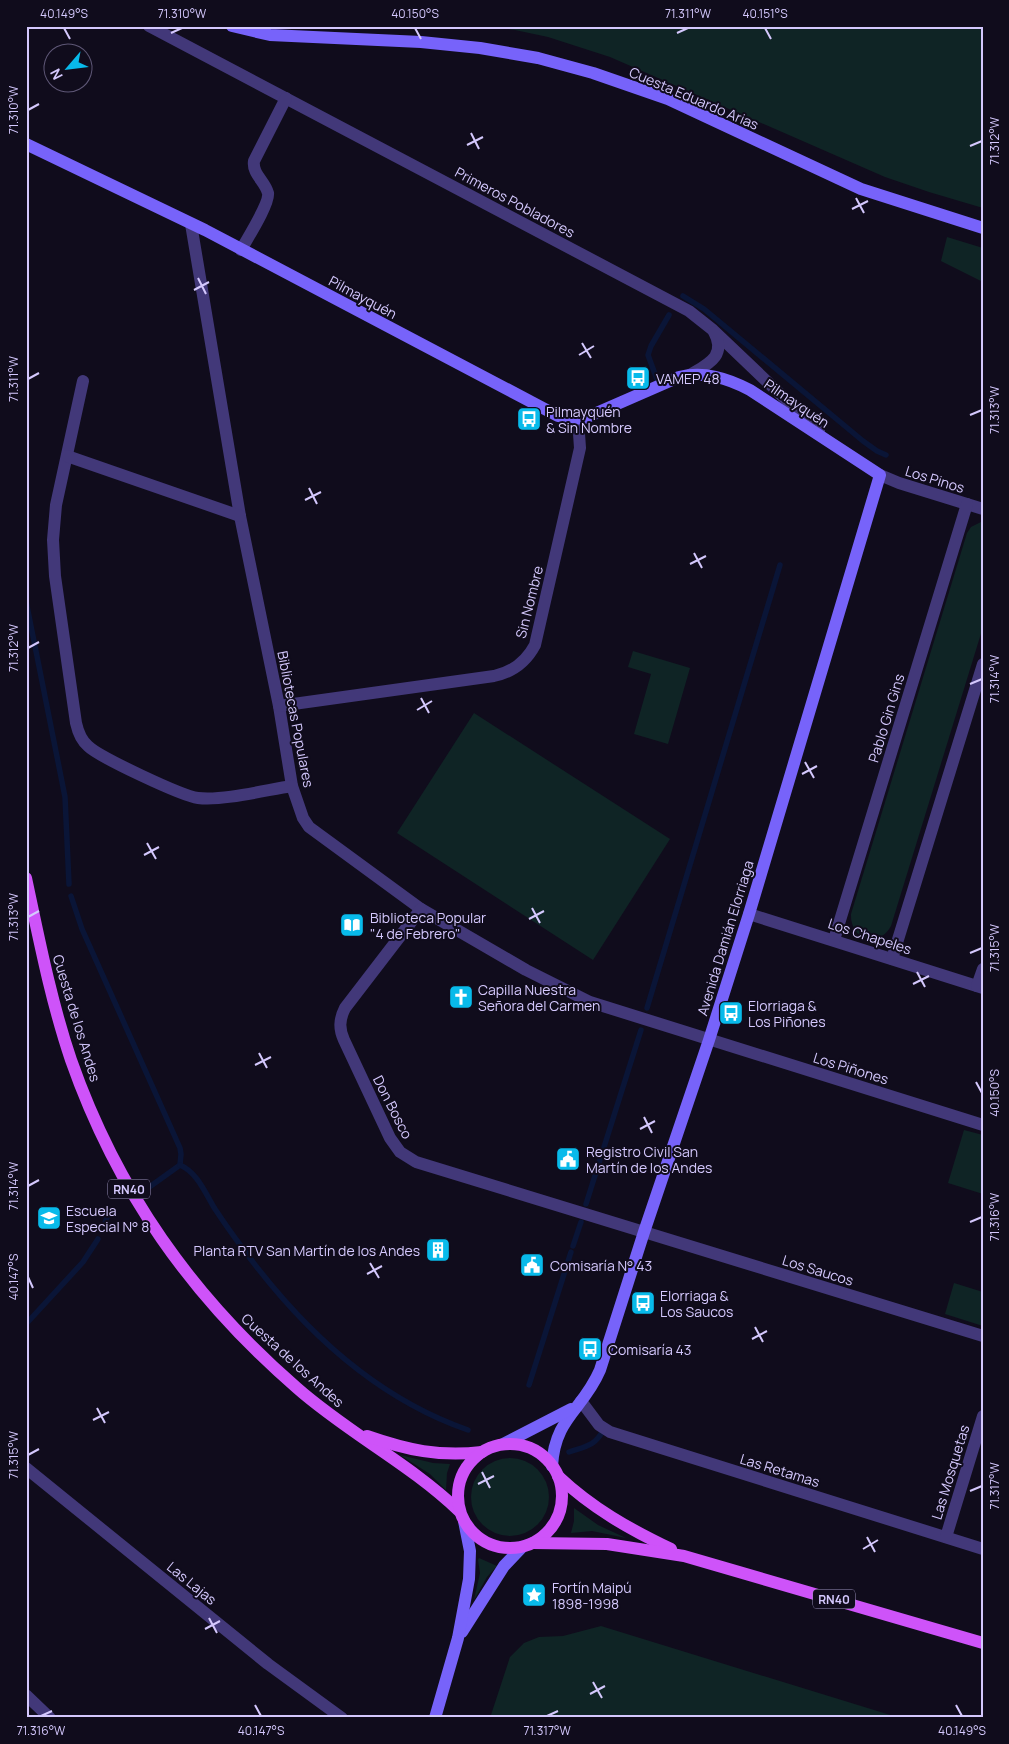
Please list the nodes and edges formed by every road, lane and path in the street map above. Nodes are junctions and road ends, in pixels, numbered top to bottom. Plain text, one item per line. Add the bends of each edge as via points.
1 (149, 26) edge
2 (232, 26) edge
3 (286, 98) junction
4 (26, 144) edge
5 (191, 224) junction
6 (983, 228) edge
7 (241, 250) junction
8 (713, 330) junction
9 (690, 375) junction
10 (83, 381) dead end
11 (578, 419) junction
12 (837, 448) junction
13 (67, 456) junction
14 (880, 475) junction
15 (967, 504) junction
16 (983, 509) edge
17 (240, 516) junction
18 (983, 664) edge
19 (279, 706) junction
20 (292, 786) junction
21 (26, 878) edge
22 (420, 909) junction
23 (749, 914) junction
24 (834, 940) junction
25 (892, 959) junction
26 (983, 969) edge
27 (980, 987) edge
28 (709, 1040) junction
29 (983, 1125) edge
30 (644, 1232) junction
31 (983, 1336) edge
32 (581, 1401) junction
33 (983, 1416) edge
34 (351, 1430) junction
35 (503, 1444) junction
36 (482, 1452) junction
37 (26, 1468) edge
38 (555, 1471) junction
39 (462, 1516) junction
40 (946, 1537) junction
41 (527, 1545) junction
42 (983, 1549) edge
43 (684, 1556) junction
44 (458, 1638) junction
45 (983, 1643) edge
46 (26, 1695) edge
47 (50, 1718) edge
48 (342, 1718) edge
49 (436, 1718) edge

1 - 3 street, Primeros Pobladores
2 - 6 street, Cuesta Eduardo Arias via 278,35 480,48 584,70 668,99 861,189
3 - 7 street via 254,161 254,171 266,188 268,199
3 - 8 street, Primeros Pobladores via 680,306
4 - 5 street, Pilmayquén
5 - 7 street, Pilmayquén
5 - 17 street, Bibliotecas Populares
7 - 11 street, Pilmayquén via 558,416
8 - 9 street, Pilmayquén via 718,354
8 - 12 street, Primeros Pobladores
9 - 11 street, Pilmayquén
9 - 12 street, Pilmayquén via 715,377 739,384
10 - 13 street
11 - 19 street, Sin Nombre via 580,448 535,646 525,660 508,672 494,676
12 - 14 street, Pilmayquén
13 - 17 street
13 - 20 street via 54,522 54,559 76,723 82,741 96,752 196,798 218,798
14 - 15 street, Los Pinos
14 - 23 street, Avenida Damián Elorriaga
15 - 16 street, Los Pinos
15 - 24 street, Pablo Gin Gins
17 - 19 street, Bibliotecas Populares
18 - 25 street
19 - 20 street, Bibliotecas Populares
20 - 22 street, Bibliotecas Populares via 309,827
21 - 34 main road, Cuesta de los Andes / RN40 via 71,1060 102,1137 132,1193 178,1263 223,1317 296,1387
22 - 28 street, Bibliotecas Populares via 526,970 590,1002
22 - 30 street, Don Bosco via 344,1008 340,1024 344,1040 394,1145 416,1162
23 - 24 street, Los Chapeles
23 - 28 street, Avenida Damián Elorriaga
24 - 25 street, Los Chapeles
25 - 27 street, Los Chapeles
26 - 27 street
28 - 29 street, Los Piñones
28 - 30 street, Avenida Damián Elorriaga
30 - 31 street, Los Saucos
30 - 32 street, Avenida Damián Elorriaga via 600,1370 592,1388
32 - 35 street, Avenida Damián Elorriaga via 561,1415
32 - 38 street, Avenida Damián Elorriaga via 569,1415 556,1440
32 - 40 street, Las Retamas via 599,1425 610,1432
33 - 40 street, Las Mosquetas
34 - 36 main road, Cuesta de los Andes / RN40 via 401,1447 435,1454
34 - 39 main road, Cuesta de los Andes / RN40 via 426,1481
35 - 36 main road, RN40
35 - 38 main road, RN40 via 525,1446 545,1457
36 - 39 main road, RN40 via 473,1458 461,1477 457,1500
37 - 48 street, Las Lajas via 268,1664
38 - 41 main road via 562,1498 558,1515 550,1530
38 - 43 main road, RN40 via 602,1512
39 - 41 main road, RN40 via 470,1531 489,1544 511,1549
39 - 44 street via 470,1561
40 - 42 street, Las Retamas
41 - 43 main road, RN40 via 607,1544
41 - 44 street via 500,1573
43 - 45 main road, RN40
44 - 49 street
46 - 47 street

